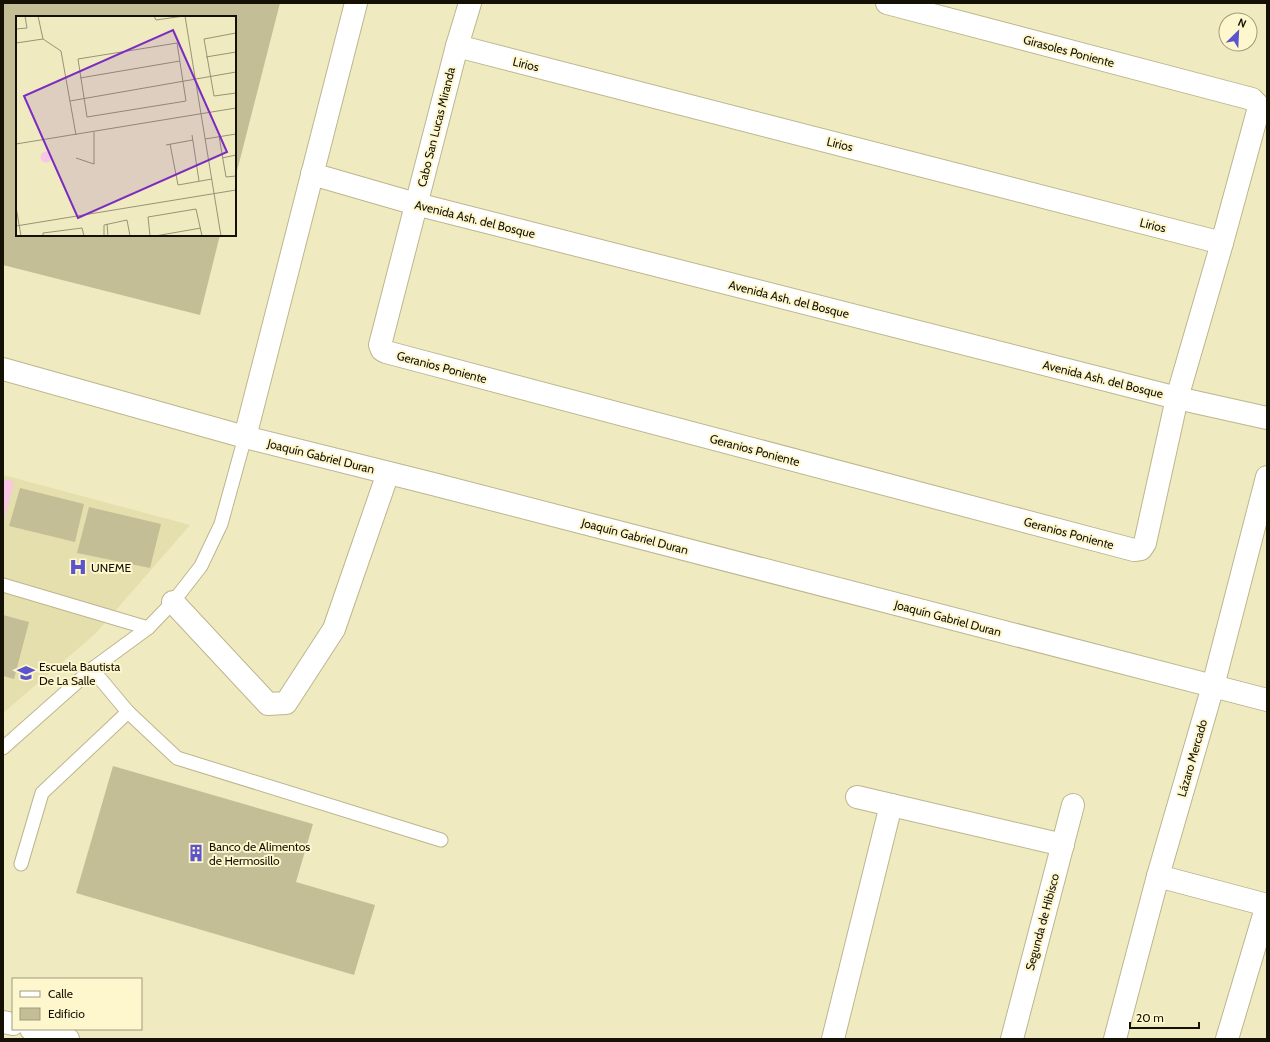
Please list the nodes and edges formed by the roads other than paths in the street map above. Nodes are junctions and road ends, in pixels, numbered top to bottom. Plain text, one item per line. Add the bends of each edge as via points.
1 (356, 3) edge
2 (470, 3) edge
3 (887, 3) edge
4 (457, 46) junction
5 (312, 174) junction
6 (416, 204) junction
7 (1222, 243) junction
8 (380, 345) joint
9 (3, 369) edge
10 (1177, 398) junction
11 (1267, 418) edge
12 (245, 437) junction
13 (388, 473) junction
14 (1267, 477) edge
15 (3, 585) edge
16 (173, 602) junction
17 (148, 628) junction
18 (92, 669) junction
19 (1213, 686) junction
20 (1267, 700) edge
21 (128, 712) junction
22 (3, 748) edge
23 (857, 797) dead end
24 (891, 805) junction
25 (1073, 806) dead end
26 (441, 840) dead end
27 (1063, 845) junction
28 (21, 864) dead end
29 (1158, 876) junction
30 (1267, 905) edge
31 (35, 1030) edge
32 (68, 1039) edge
33 (833, 1039) edge
34 (1012, 1039) edge
35 (1115, 1039) edge
36 (1227, 1039) edge

1 - 5 street
2 - 4 street, Cabo San Lucas Miranda
3 - 7 street, Girasoles Poniente via 1252,99 1257,104 1258,111
4 - 6 street, Cabo San Lucas Miranda
4 - 7 street, Lirios
5 - 6 street, Avenida Ash. del Bosque
5 - 12 street
6 - 8 street, Cabo San Lucas Miranda
6 - 10 street, Avenida Ash. del Bosque
7 - 10 street
8 - 10 street, Geranios Poniente via 386,352 1134,550 1141,549 1145,543
9 - 12 street, Joaquín Gabriel Duran
10 - 11 street, Avenida Ash. del Bosque
12 - 13 street, Joaquín Gabriel Duran
12 - 16 lane via 221,524 201,566
13 - 16 street via 334,628 286,703 268,704
13 - 19 street, Joaquín Gabriel Duran
14 - 19 street, Lázaro Mercado
15 - 17 lane
16 - 17 lane
17 - 18 lane
18 - 21 lane
18 - 22 lane
19 - 20 street, Joaquín Gabriel Duran
19 - 29 street, Lázaro Mercado
21 - 26 lane via 177,758
21 - 28 lane via 42,793
23 - 24 street
24 - 27 street
24 - 33 street
25 - 27 street, Segunda de Hibisco
27 - 34 street, Segunda de Hibisco
29 - 30 street
29 - 35 street, Lázaro Mercado
30 - 36 street
31 - 32 street

